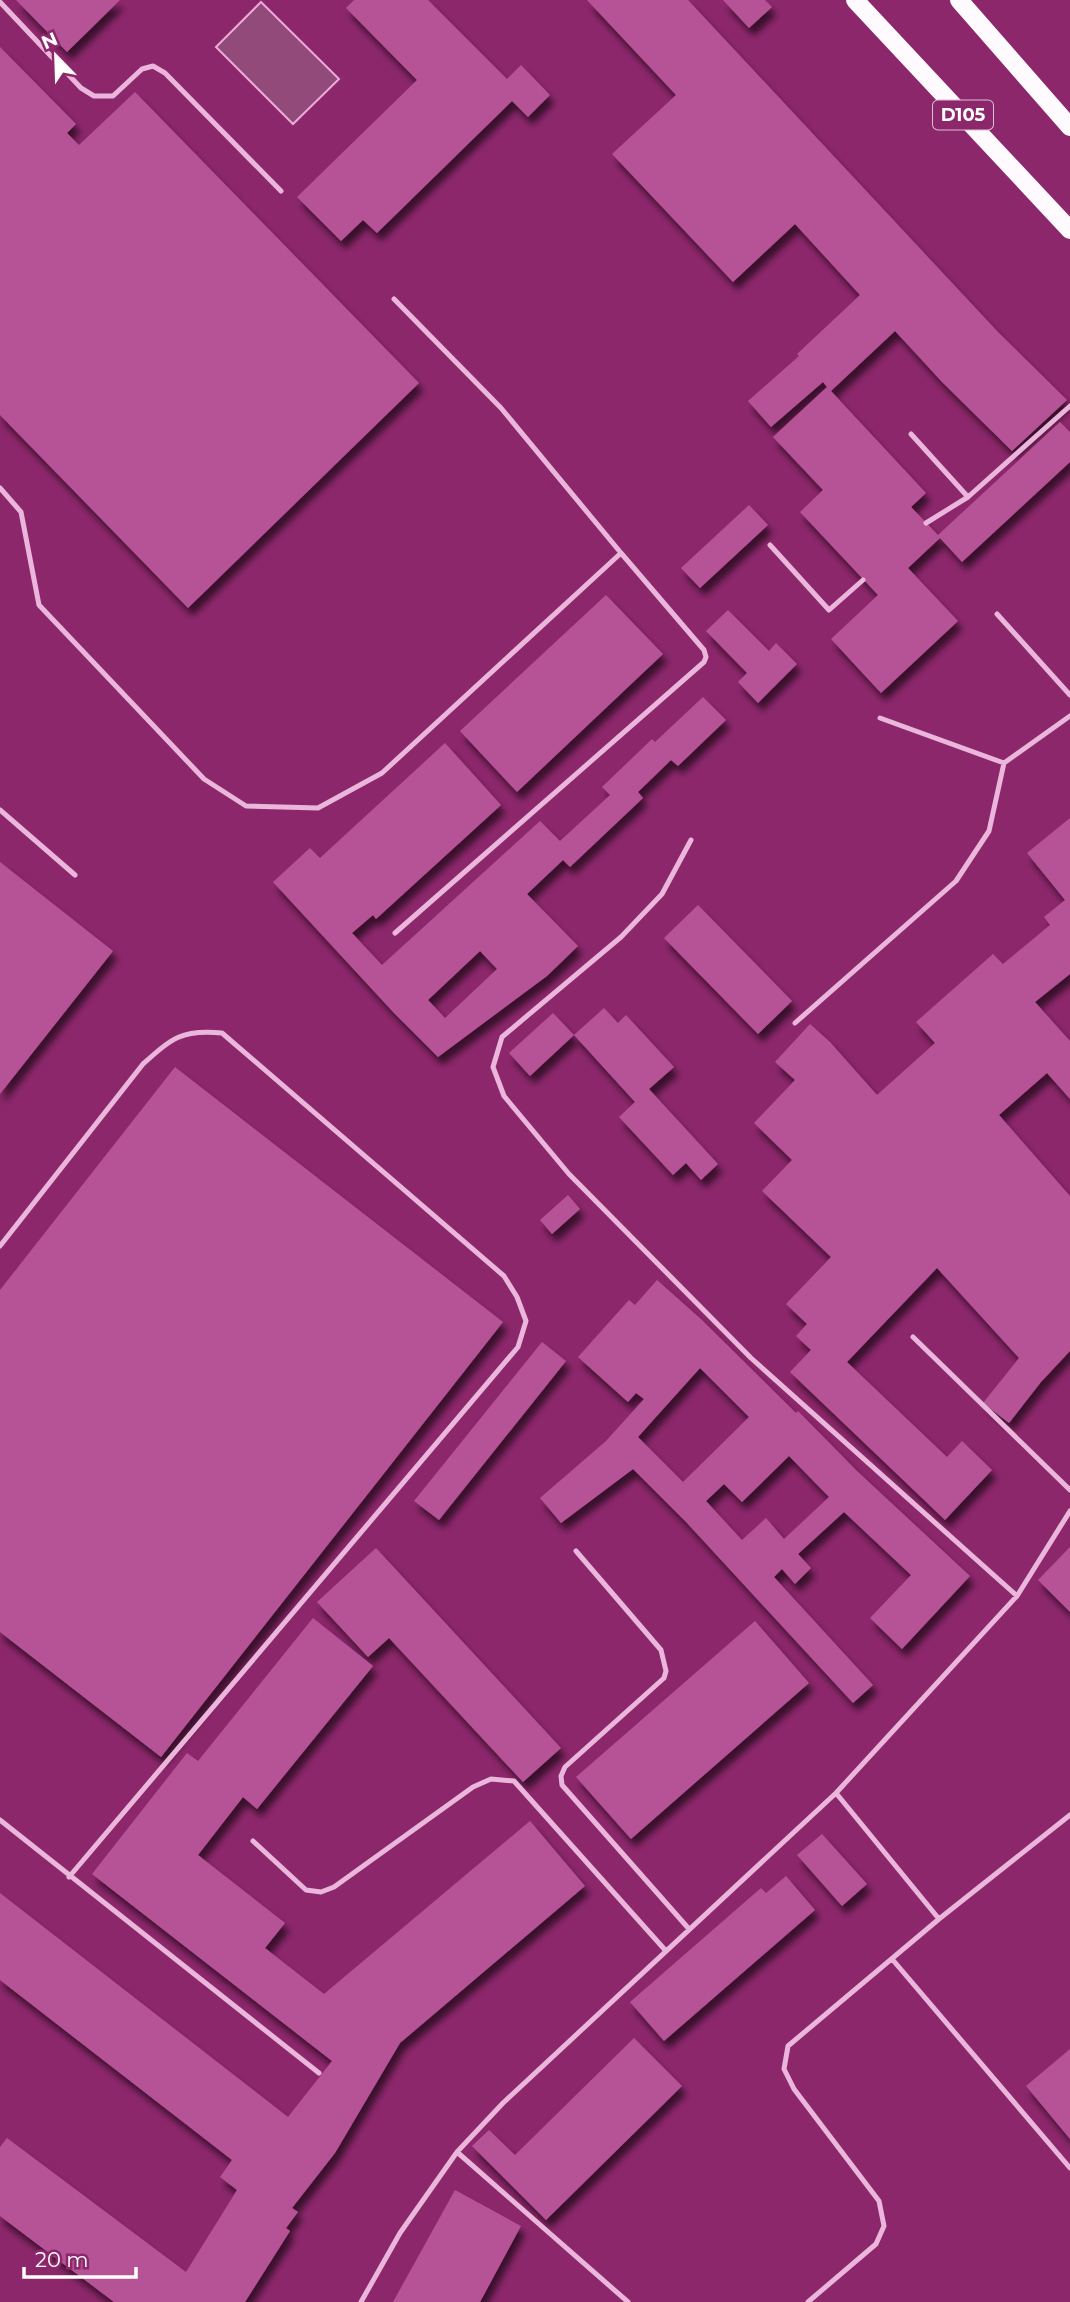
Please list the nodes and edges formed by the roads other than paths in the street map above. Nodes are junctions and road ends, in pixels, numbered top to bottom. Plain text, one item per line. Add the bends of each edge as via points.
1 (855, 0) edge
2 (959, 0) edge
3 (0, 2) edge
4 (1070, 127) edge
5 (281, 191) dead end
6 (1070, 230) edge
7 (394, 299) dead end
8 (1070, 406) edge
9 (911, 434) dead end
10 (0, 488) edge
11 (968, 497) junction
12 (926, 523) dead end
13 (770, 545) dead end
14 (621, 553) junction
15 (863, 580) dead end
16 (997, 614) dead end
17 (1070, 695) edge
18 (1070, 716) edge
19 (880, 718) dead end
20 (1004, 763) junction
21 (0, 810) edge
22 (691, 840) dead end
23 (75, 875) dead end
24 (395, 933) dead end
25 (795, 1023) dead end
26 (0, 1246) edge
27 (913, 1337) dead end
28 (1070, 1490) edge
29 (1070, 1510) edge
30 (576, 1552) dead end
31 (1017, 1596) junction
32 (836, 1793) junction
33 (1070, 1815) edge
34 (0, 1820) edge
35 (253, 1841) dead end
36 (69, 1877) junction
37 (939, 1919) junction
38 (689, 1929) junction
39 (666, 1951) junction
40 (892, 1959) junction
41 (319, 2073) dead end
42 (457, 2152) junction
43 (1070, 2168) edge
44 (361, 2302) edge
45 (628, 2302) edge
46 (808, 2302) edge

1 - 6 main road, D105
2 - 4 main road
3 - 5 lane via 81,88 94,96 113,96 142,69 153,66 165,73
7 - 14 lane via 501,408
8 - 11 lane
9 - 11 lane
10 - 14 lane via 21,512 38,605 204,779 246,807 318,808 382,773
11 - 12 lane
13 - 15 lane via 829,610
14 - 24 lane via 704,650 704,662
16 - 17 lane
18 - 20 lane
19 - 20 lane
20 - 25 lane via 989,831 956,881
21 - 23 lane
22 - 31 lane via 662,894 621,937 502,1037 493,1067 504,1096 569,1174 751,1358
26 - 36 lane via 143,1064 167,1043 196,1031 222,1033 504,1276 526,1321 518,1347
27 - 28 lane
29 - 31 lane
30 - 38 lane via 662,1650 666,1671 664,1678 565,1768 562,1785
31 - 32 lane
32 - 37 lane
32 - 38 lane
33 - 37 lane
34 - 36 lane
35 - 39 lane via 306,1890 321,1892 473,1787 491,1779 514,1781
36 - 41 lane
37 - 40 lane
38 - 39 lane
39 - 42 lane
40 - 43 lane
40 - 46 lane via 788,2046 784,2069 794,2089 878,2201 884,2226 876,2244
42 - 44 lane via 400,2233
42 - 45 lane

